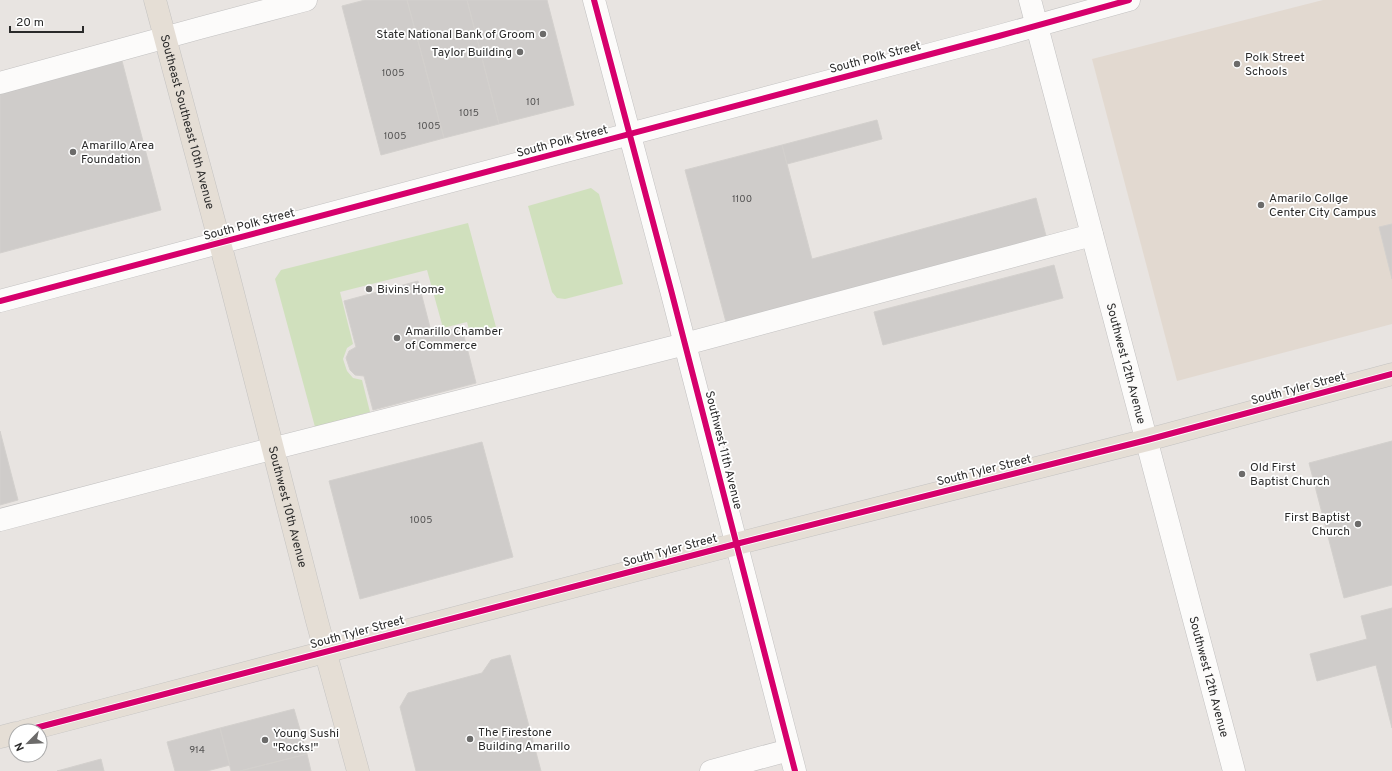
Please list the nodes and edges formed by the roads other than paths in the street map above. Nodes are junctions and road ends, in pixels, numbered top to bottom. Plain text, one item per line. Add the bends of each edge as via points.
1 (155, 0) edge
2 (306, 0) edge
3 (594, 0) edge
4 (1030, 0) edge
5 (1129, 0) edge
6 (1036, 25) junction
7 (165, 37) junction
8 (0, 83) edge
9 (630, 134) junction
10 (1092, 235) junction
11 (220, 243) junction
12 (0, 301) edge
13 (685, 344) junction
14 (1392, 374) edge
15 (1147, 440) junction
16 (273, 449) junction
17 (0, 520) edge
18 (736, 544) junction
19 (326, 652) junction
20 (48, 725) edge
21 (789, 750) junction
22 (358, 771) edge
23 (711, 771) edge
24 (795, 771) edge
25 (1234, 771) edge

1 - 7 main road, Southeast Southeast 10th Avenue
2 - 7 street
3 - 9 street, Southwest 11th Avenue
4 - 6 street, Southwest 12th Avenue
5 - 6 street, South Polk Street
6 - 9 street, South Polk Street
6 - 10 street, Southwest 12th Avenue
7 - 8 street
7 - 11 main road, Southeast Southeast 10th Avenue
9 - 11 street, South Polk Street
9 - 13 street, Southwest 11th Avenue
10 - 13 street
10 - 15 street, Southwest 12th Avenue
11 - 12 street, South Polk Street
11 - 16 main road, Southwest 10th Avenue
13 - 16 street
13 - 18 street, Southwest 11th Avenue
14 - 15 main road, South Tyler Street
15 - 18 main road, South Tyler Street
15 - 25 street, Southwest 12th Avenue
16 - 17 street
16 - 19 main road, Southwest 10th Avenue
18 - 19 main road, South Tyler Street
18 - 21 street, Southwest 11th Avenue
19 - 20 main road, South Tyler Street
19 - 22 main road, Southwest 10th Avenue
21 - 23 street
21 - 24 street, Southwest 11th Avenue

